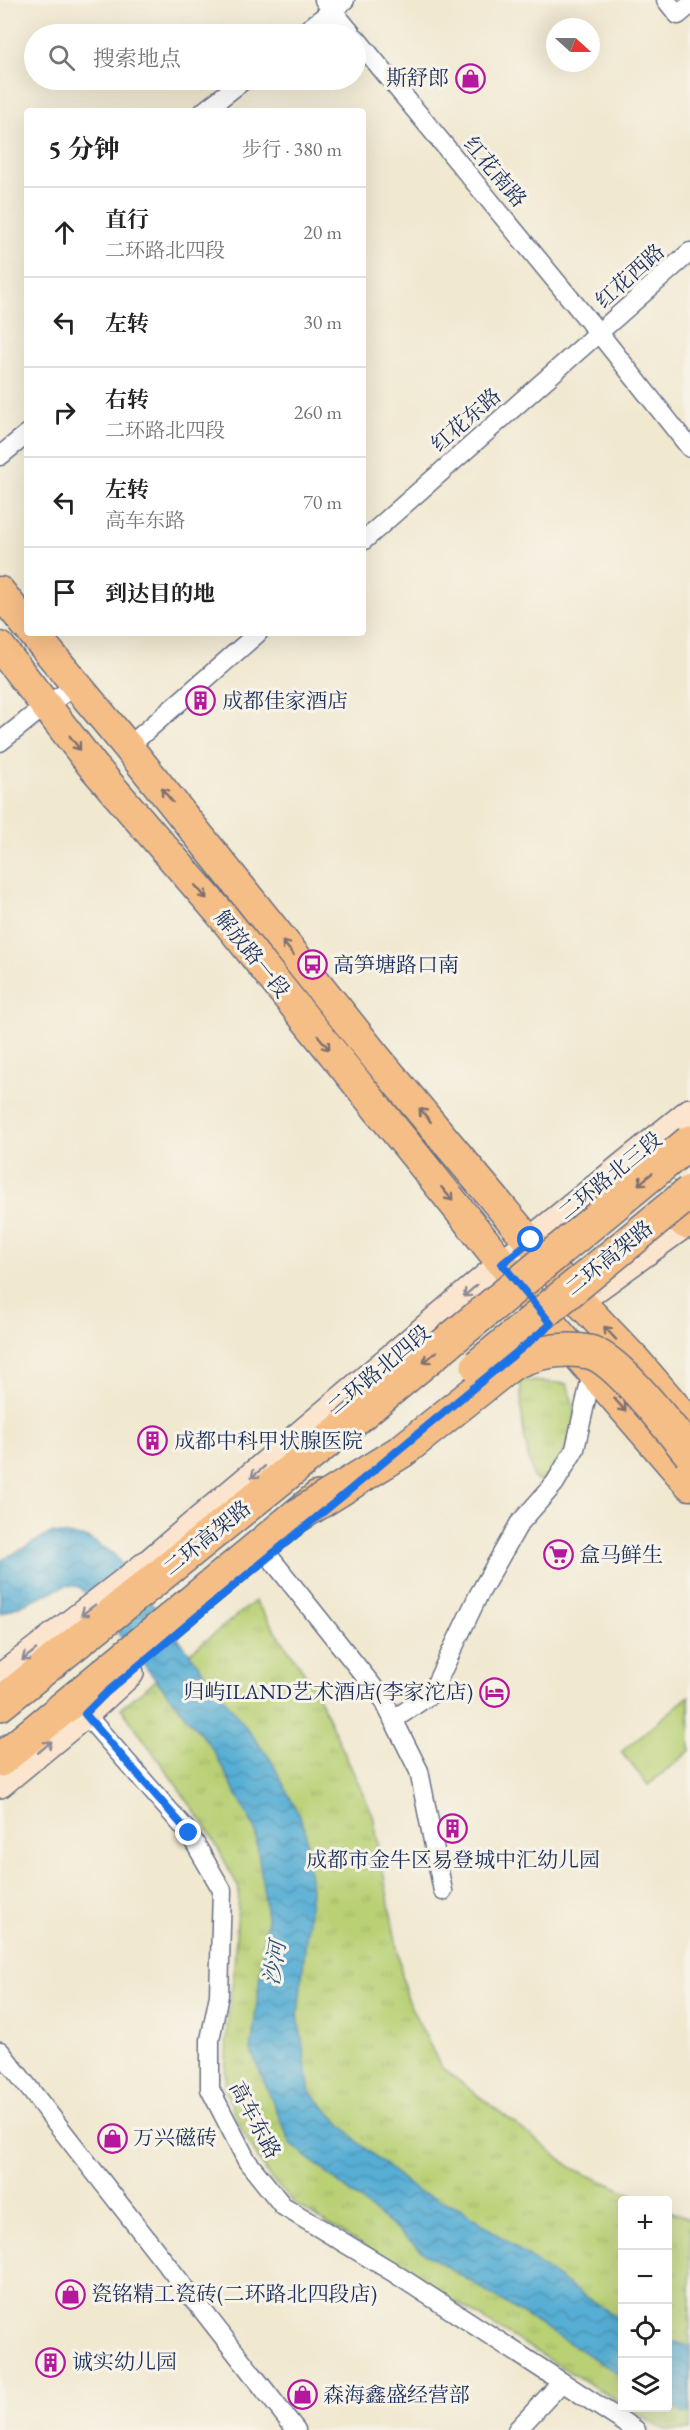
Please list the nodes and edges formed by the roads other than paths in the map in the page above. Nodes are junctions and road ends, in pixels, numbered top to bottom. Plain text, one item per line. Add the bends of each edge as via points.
1 (666, 0) edge
2 (334, 3) edge
3 (690, 6) edge
4 (312, 24) edge
5 (346, 24) edge
6 (366, 50) edge
7 (231, 90) edge
8 (208, 108) edge
9 (690, 252) edge
10 (599, 334) junction
11 (24, 436) edge
12 (690, 448) edge
13 (0, 456) edge
14 (366, 538) edge
15 (0, 592) edge
16 (24, 622) edge
17 (35, 636) edge
18 (255, 636) edge
19 (0, 647) edge
20 (76, 686) junction
21 (46, 705) junction
22 (0, 742) edge
23 (128, 747) junction
24 (690, 1112) edge
25 (690, 1142) edge
26 (689, 1213) edge
27 (531, 1240) junction
28 (502, 1264) junction
29 (579, 1300) junction
30 (551, 1324) junction
31 (592, 1372) junction
32 (690, 1424) edge
33 (690, 1453) edge
34 (690, 1485) edge
35 (297, 1516) junction
36 (270, 1556) junction
37 (0, 1678) edge
38 (0, 1704) edge
39 (85, 1714) junction
40 (393, 1720) junction
41 (0, 1760) edge
42 (0, 1784) edge
43 (443, 1891) dead end
44 (0, 2051) edge
45 (562, 2382) junction
46 (296, 2430) edge
47 (517, 2430) edge
48 (636, 2430) edge

1 - 3 street via 678,15
2 - 4 street
2 - 5 street
6 - 10 street, 红花南路
7 - 8 street
9 - 10 street, 红花西路
10 - 12 street, 红花南路
10 - 14 street, 红花东路
11 - 13 street
15 - 16 main road
17 - 20 main road, 解放路一段
18 - 23 street
19 - 21 main road, 解放路一段
20 - 21 street
20 - 23 main road, 解放路一段
21 - 22 street
21 -> 28 main road, 解放路一段
27 -> 23 main road, 解放路一段 via 374,1055
24 - 27 main road, 二环路北三段
25 -> 38 highway, 二环高架路, bridge
26 - 29 main road
26 - 35 highway, 二环高架路, bridge
27 - 28 main road, 二环路北四段
27 - 29 main road, 解放路一段
28 - 30 main road, 解放路一段
28 -> 37 main road, 二环路北四段 via 150,1562
29 - 30 main road
32 -> 29 main road, 解放路一段
30 - 31 main road, 解放路一段
30 - 36 main road
31 -> 34 main road, 解放路一段
31 - 40 street via 575,1449 555,1483 519,1524 477,1596 431,1694
33 - 35 highway, bridge via 624,1376 606,1361 590,1352 557,1351 512,1363 402,1451
35 - 41 highway, 二环高架路
36 - 39 main road
36 - 40 street via 383,1699
42 -> 39 main road
39 - 45 street, 高车东路 via 189,1833 222,1890 219,1995 210,2040 210,2089 247,2161 283,2205
40 - 43 street via 419,1771
44 - 46 street
45 - 47 street
45 - 48 street, 高车东路

